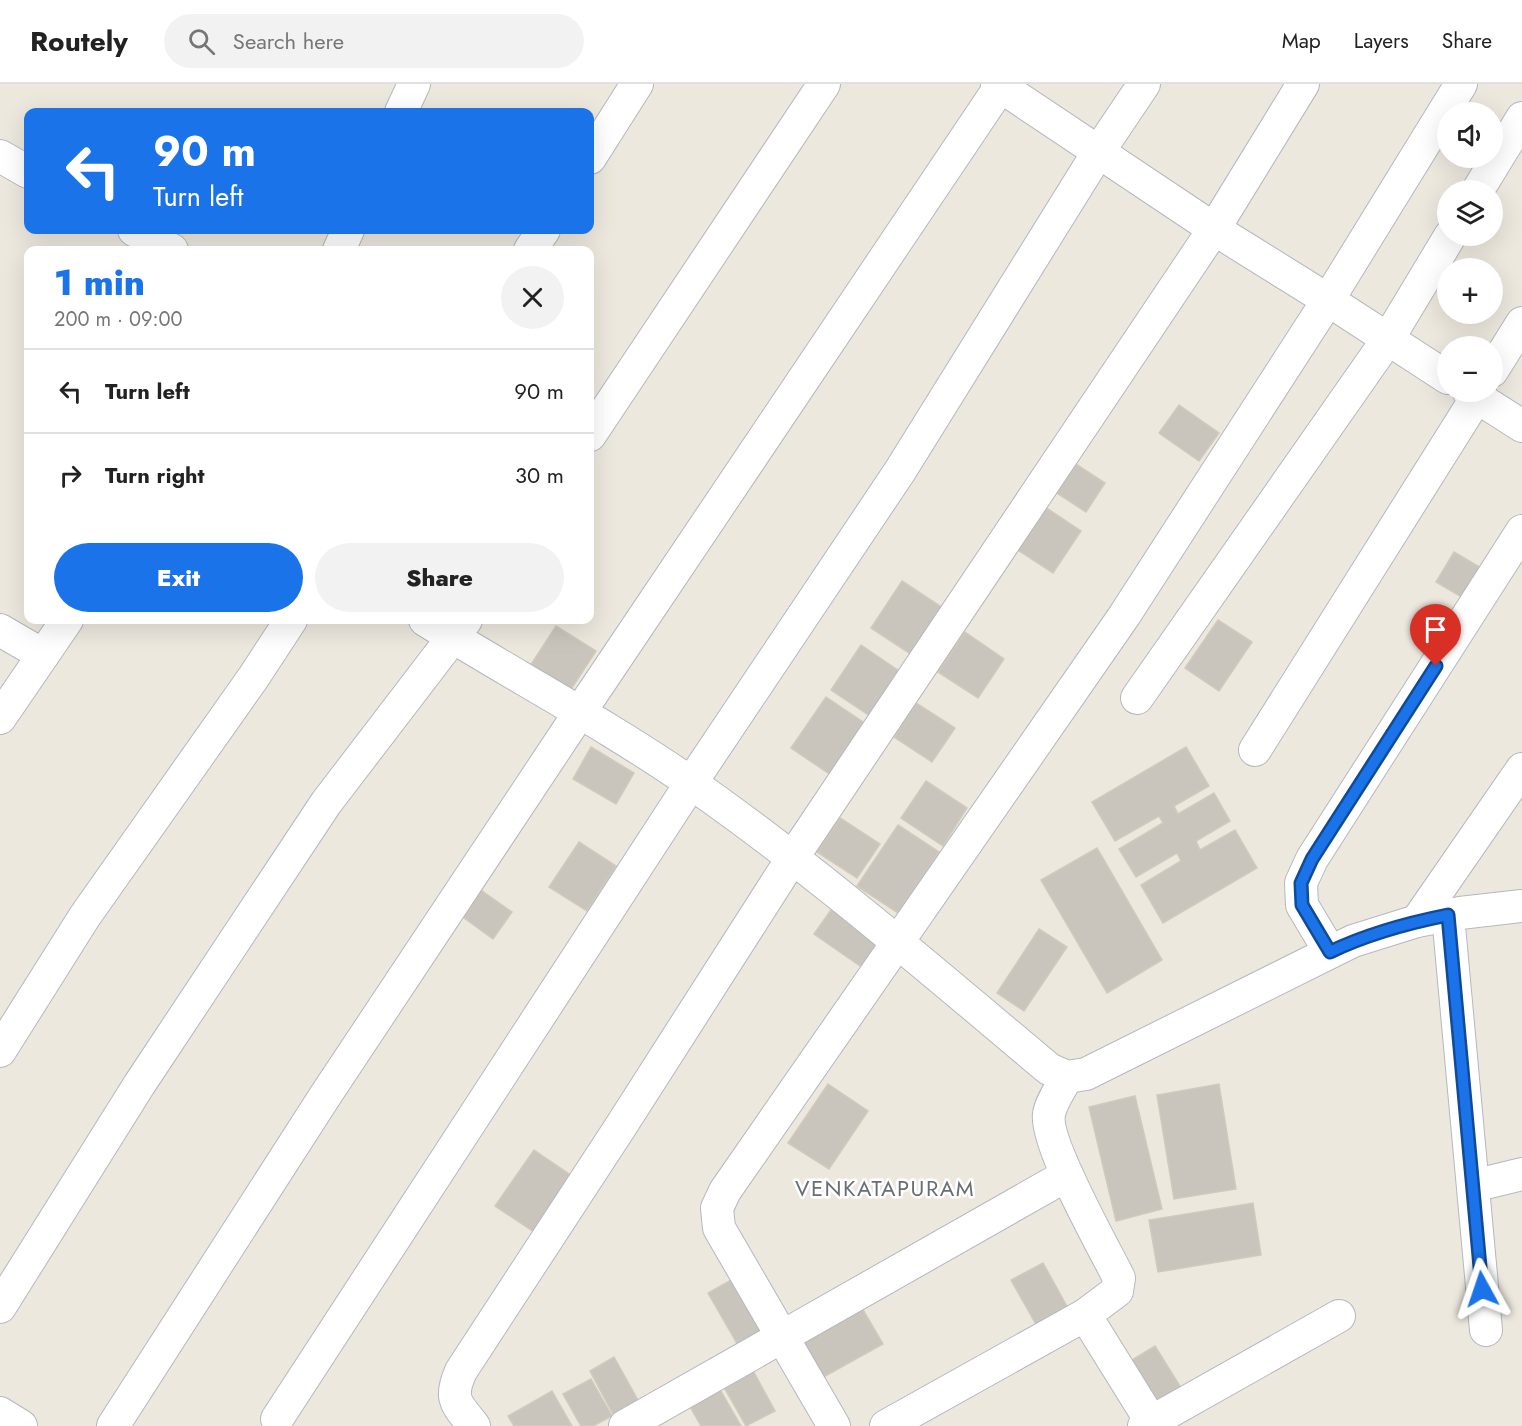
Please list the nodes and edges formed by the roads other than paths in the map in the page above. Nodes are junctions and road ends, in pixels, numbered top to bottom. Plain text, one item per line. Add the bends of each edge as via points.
1 (414, 84) edge
2 (637, 84) edge
3 (824, 84) edge
4 (1144, 84) edge
5 (1303, 84) edge
6 (1461, 84) edge
7 (1000, 85) edge
8 (403, 108) edge
9 (1522, 118) edge
10 (594, 152) edge
11 (1099, 152) junction
12 (1484, 180) edge
13 (1214, 229) junction
14 (142, 234) edge
15 (164, 246) edge
16 (1444, 246) edge
17 (1328, 300) junction
18 (1522, 322) edge
19 (1388, 339) junction
20 (1503, 352) edge
21 (1437, 371) edge
22 (1471, 402) edge
23 (1495, 402) edge
24 (1522, 426) edge
25 (594, 429) edge
26 (1522, 531) edge
27 (65, 624) edge
28 (288, 624) edge
29 (441, 624) edge
30 (460, 629) edge
31 (0, 630) edge
32 (43, 655) junction
33 (1137, 698) dead end
34 (580, 711) junction
35 (0, 718) edge
36 (1256, 750) dead end
37 (1522, 769) edge
38 (691, 783) junction
39 (793, 857) junction
40 (1522, 906) edge
41 (1448, 915) junction
42 (1417, 921) junction
43 (898, 942) junction
44 (1330, 952) junction
45 (0, 1051) edge
46 (1067, 1077) junction
47 (1522, 1174) edge
48 (1067, 1175) junction
49 (1473, 1186) junction
50 (0, 1307) edge
51 (1085, 1315) junction
52 (1339, 1316) dead end
53 (1486, 1330) dead end
54 (781, 1337) junction
55 (0, 1413) edge
56 (277, 1419) dead end
57 (1150, 1425) edge
58 (21, 1426) edge
59 (113, 1426) edge
60 (474, 1426) edge
61 (625, 1426) edge
62 (834, 1426) edge
63 (886, 1426) edge

1 - 8 street
2 - 10 street
3 - 25 street
4 - 11 street
5 - 13 street
6 - 17 street
7 - 11 street
7 - 34 street
9 - 12 street
11 - 13 street
11 - 38 street via 900,471
13 - 17 street
13 - 39 street
14 - 15 street
16 - 19 street
17 - 19 street
17 - 43 street via 1124,616
18 - 20 street
19 - 21 street
19 - 33 street
22 - 36 street
23 - 24 street
26 - 44 street via 1318,849 1301,883 1302,905
27 - 32 street
28 - 45 street via 85,916
29 - 30 street
30 - 34 street
30 - 50 street via 326,803 139,1085
31 - 32 street
32 - 35 street
34 - 38 street
34 - 59 street
37 - 42 street
38 - 39 street
38 - 56 street
39 - 43 street
39 - 60 street via 460,1371 453,1387 456,1403
40 - 41 street
41 - 42 street
41 - 49 street
42 - 44 street
43 - 46 street via 1049,1069
43 - 54 street via 717,1208 719,1228
44 - 46 street via 1086,1074
46 - 48 street via 1049,1114 1050,1130
47 - 49 street
48 - 51 street via 1119,1278 1117,1291
48 - 54 street
49 - 53 street
51 - 57 street
51 - 63 street
52 - 57 street
54 - 61 street
54 - 62 street
55 - 58 street

